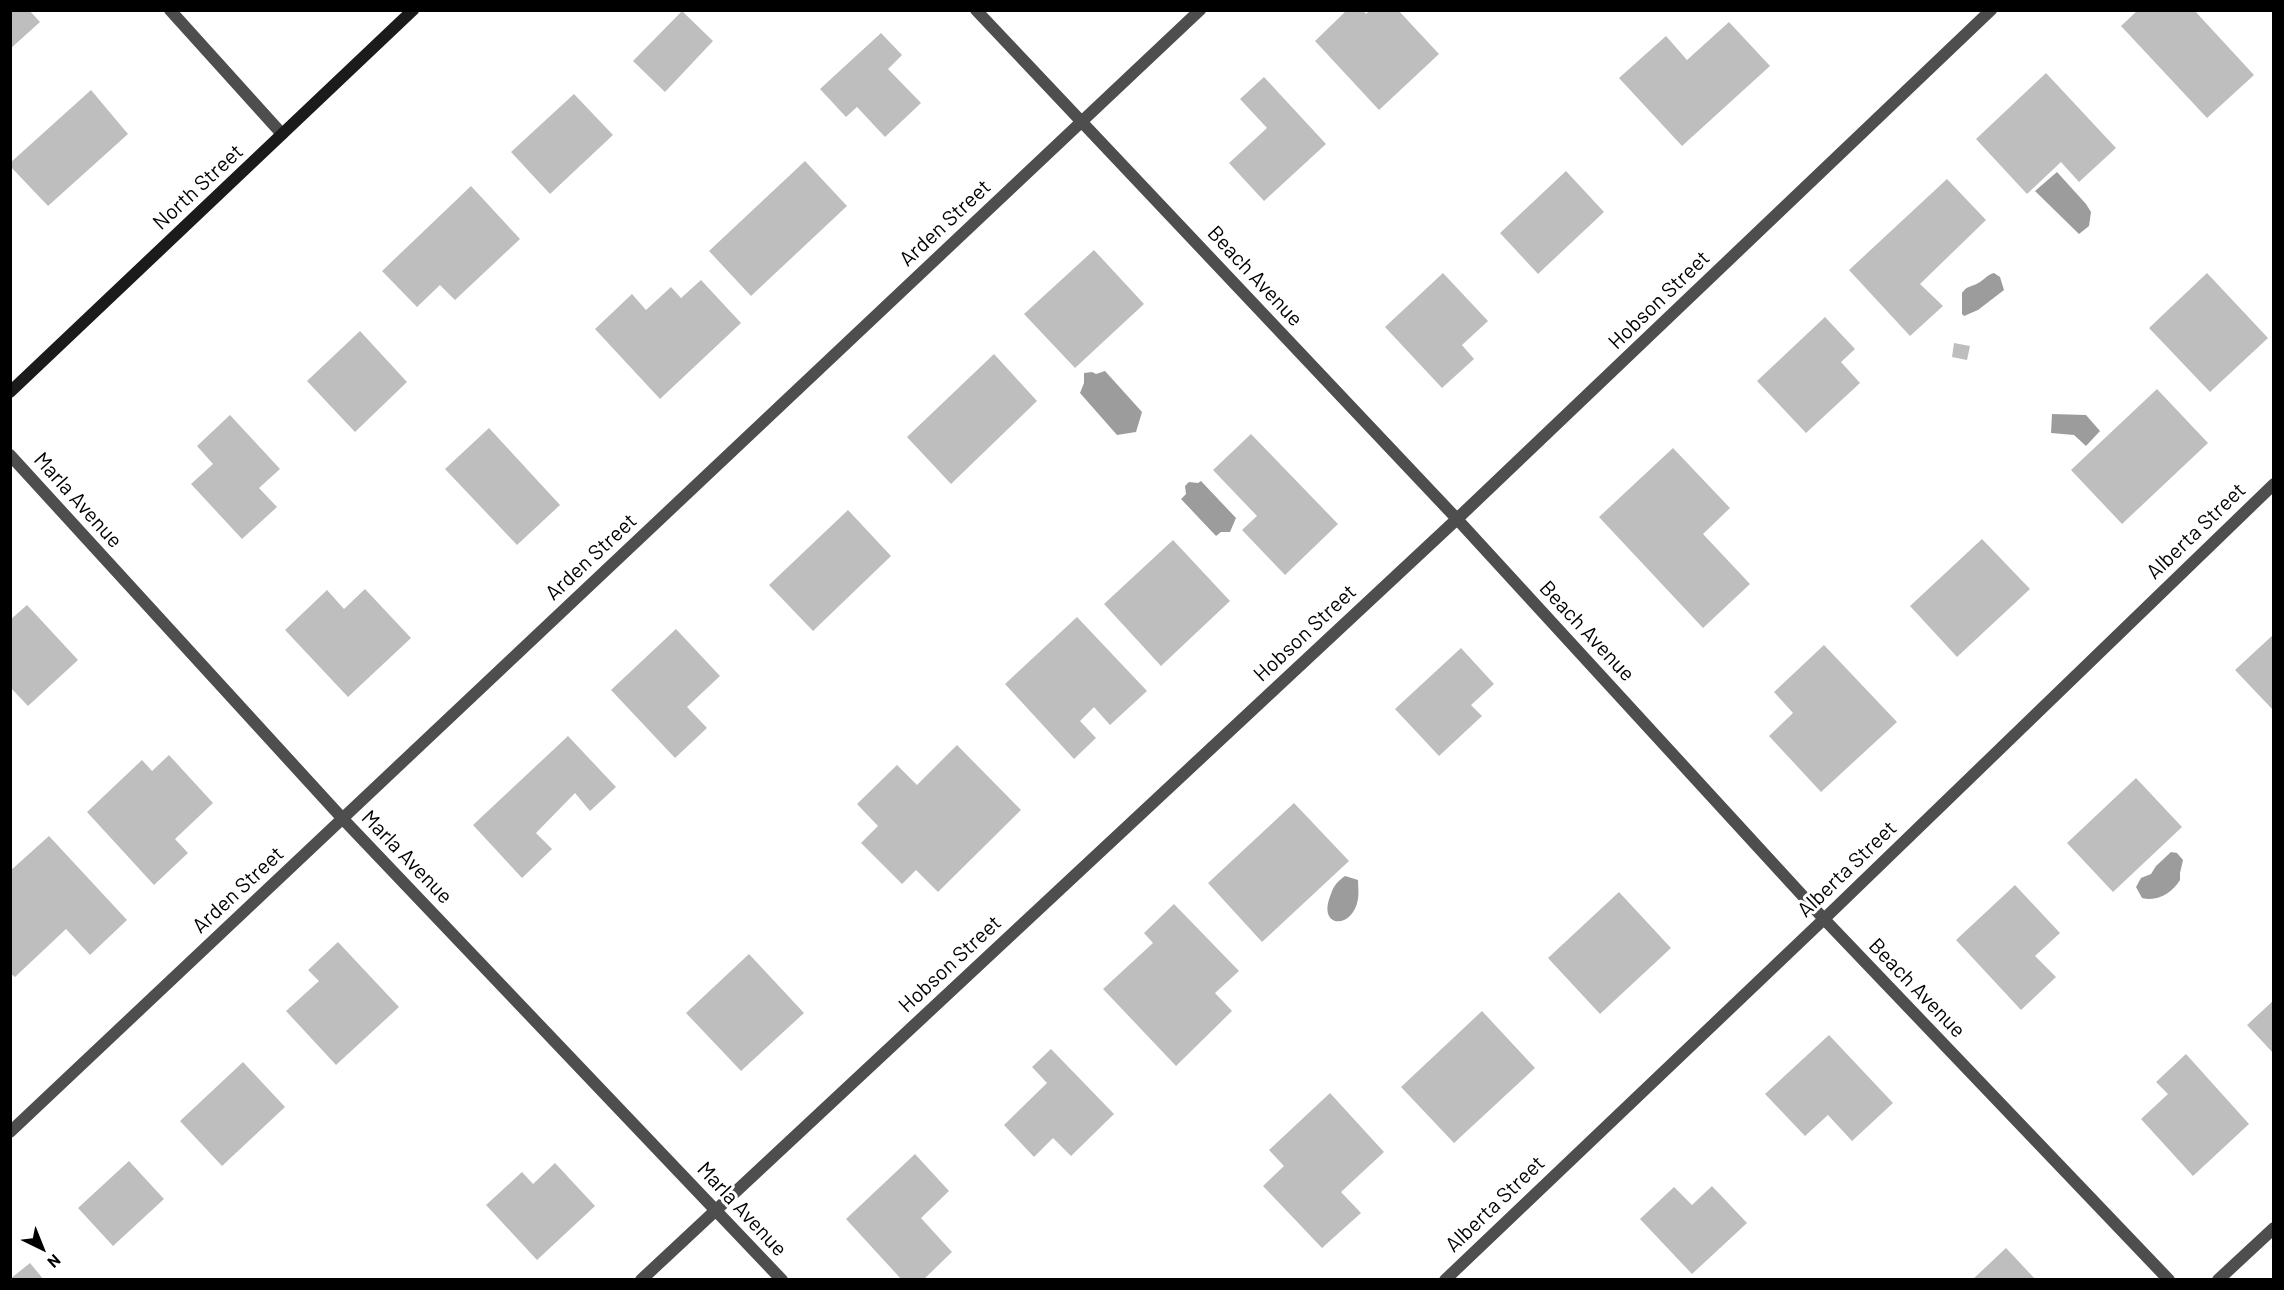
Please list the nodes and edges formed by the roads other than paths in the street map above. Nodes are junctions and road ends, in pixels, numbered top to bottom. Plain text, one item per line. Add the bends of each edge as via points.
1 (170, 10) edge
2 (413, 10) edge
3 (976, 10) edge
4 (1200, 10) edge
5 (1991, 10) edge
6 (1081, 122) junction
7 (282, 134) junction
8 (10, 392) edge
9 (10, 455) edge
10 (2274, 484) edge
11 (1457, 519) junction
12 (342, 818) junction
13 (1824, 919) junction
14 (10, 1132) edge
15 (716, 1209) junction
16 (2274, 1228) edge
17 (641, 1280) edge
18 (782, 1280) edge
19 (1445, 1280) edge
20 (2169, 1280) edge
21 (2218, 1280) edge

1 - 7 street
2 - 7 street, North Street
3 - 6 street, Beach Avenue
4 - 6 street, Arden Street
5 - 11 street, Hobson Street
6 - 11 street, Beach Avenue
6 - 12 street, Arden Street
7 - 8 street, North Street
9 - 12 street, Marla Avenue
10 - 13 street, Alberta Street
11 - 13 street, Beach Avenue
11 - 15 street, Hobson Street
12 - 14 street, Arden Street
12 - 15 street, Marla Avenue
13 - 19 street, Alberta Street
13 - 20 street, Beach Avenue
15 - 17 street, Hobson Street
15 - 18 street, Marla Avenue
16 - 21 street

